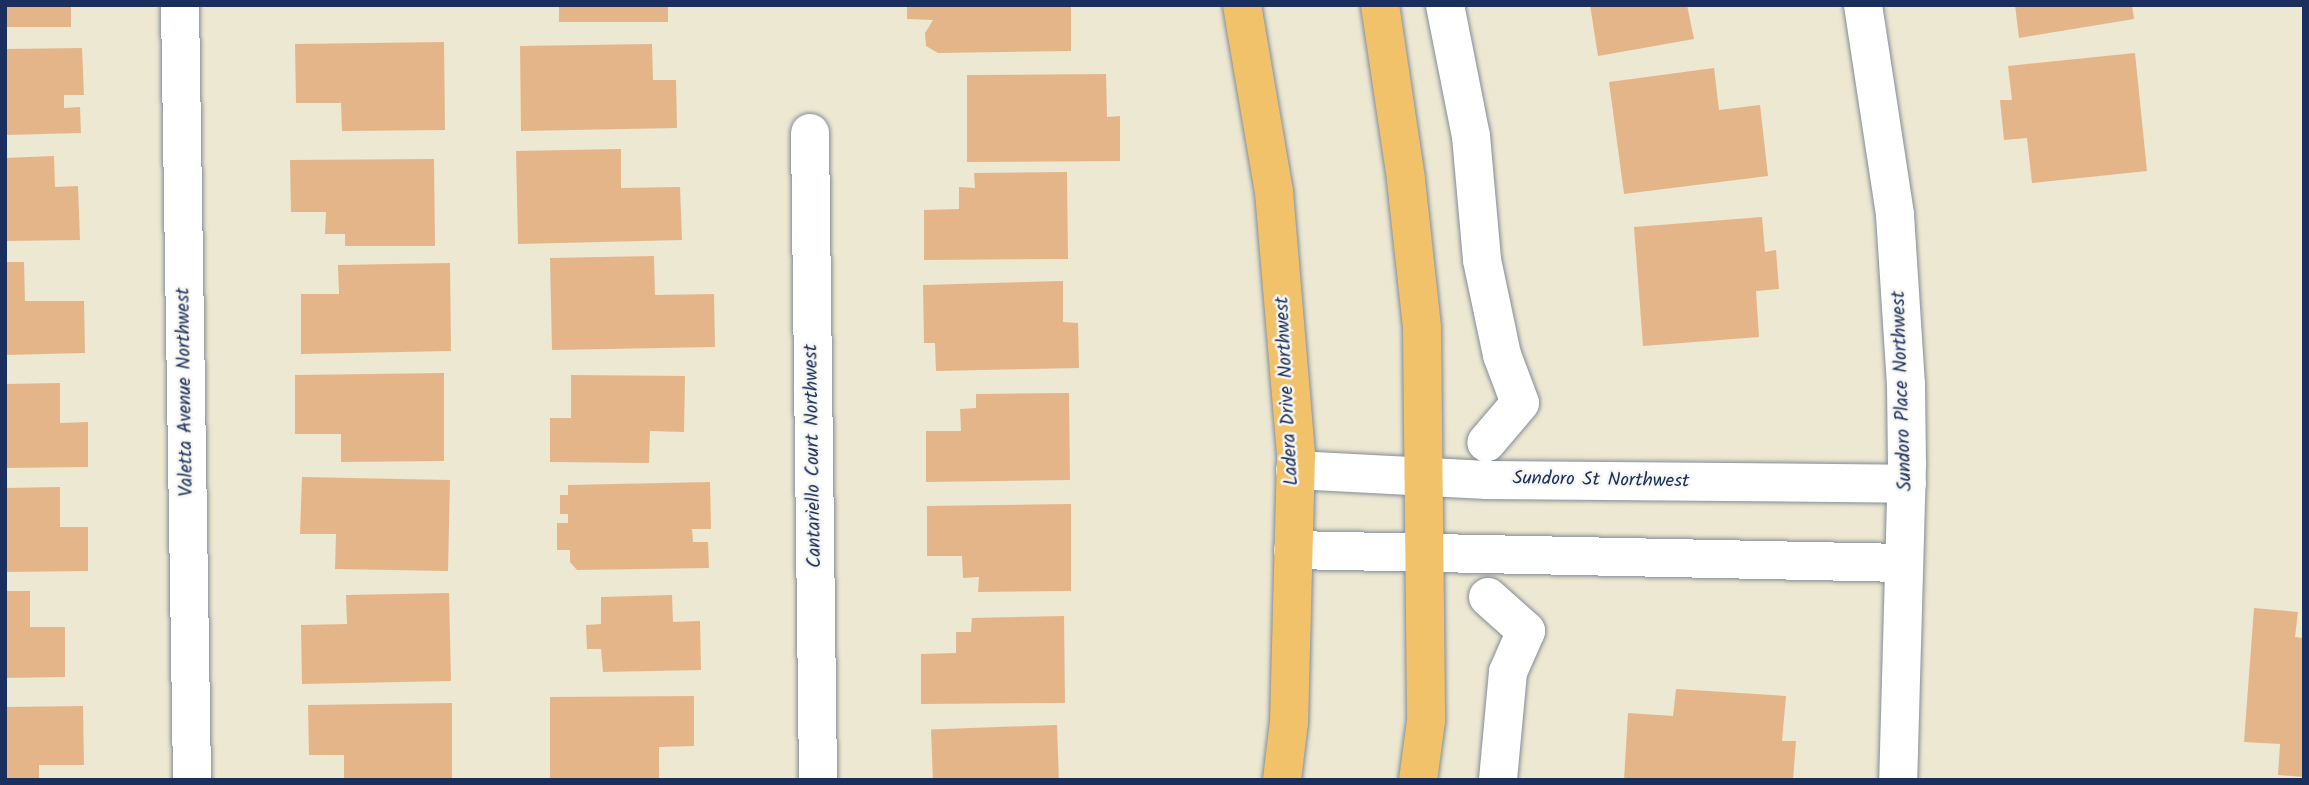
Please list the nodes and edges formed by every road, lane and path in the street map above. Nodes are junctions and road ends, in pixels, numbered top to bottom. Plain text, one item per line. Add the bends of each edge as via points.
1 (180, 5) edge
2 (1242, 5) edge
3 (1380, 5) edge
4 (1445, 5) edge
5 (1863, 5) edge
6 (810, 133) dead end
7 (1486, 443) dead end
8 (1295, 470) junction
9 (1423, 476) junction
10 (1907, 484) junction
11 (1293, 550) junction
12 (1424, 553) junction
13 (1904, 563) junction
14 (1488, 597) dead end
15 (192, 780) edge
16 (818, 780) edge
17 (1282, 780) edge
18 (1418, 780) edge
19 (1498, 780) edge
20 (1898, 780) edge

1 - 15 street, Valetta Avenue Northwest
2 - 8 main road, Ladera Drive Northwest via 1274,192
3 - 9 main road via 1422,328
4 - 7 street via 1471,136 1482,260 1502,355 1520,403
5 - 10 street, Sundoro Place Northwest via 1895,215
6 - 16 street, Cantariello Court Northwest
8 - 9 street, Sundoro St Northwest
8 - 11 main road, Ladera Drive Northwest
9 - 10 street, Sundoro St Northwest
9 - 12 main road
10 - 13 street, Sundoro Place Northwest
11 - 12 street
11 - 17 main road, Ladera Drive Northwest via 1289,722
12 - 13 street
12 - 18 main road via 1426,721
13 - 20 street, Sundoro Place Northwest
14 - 19 street via 1526,631 1508,672

